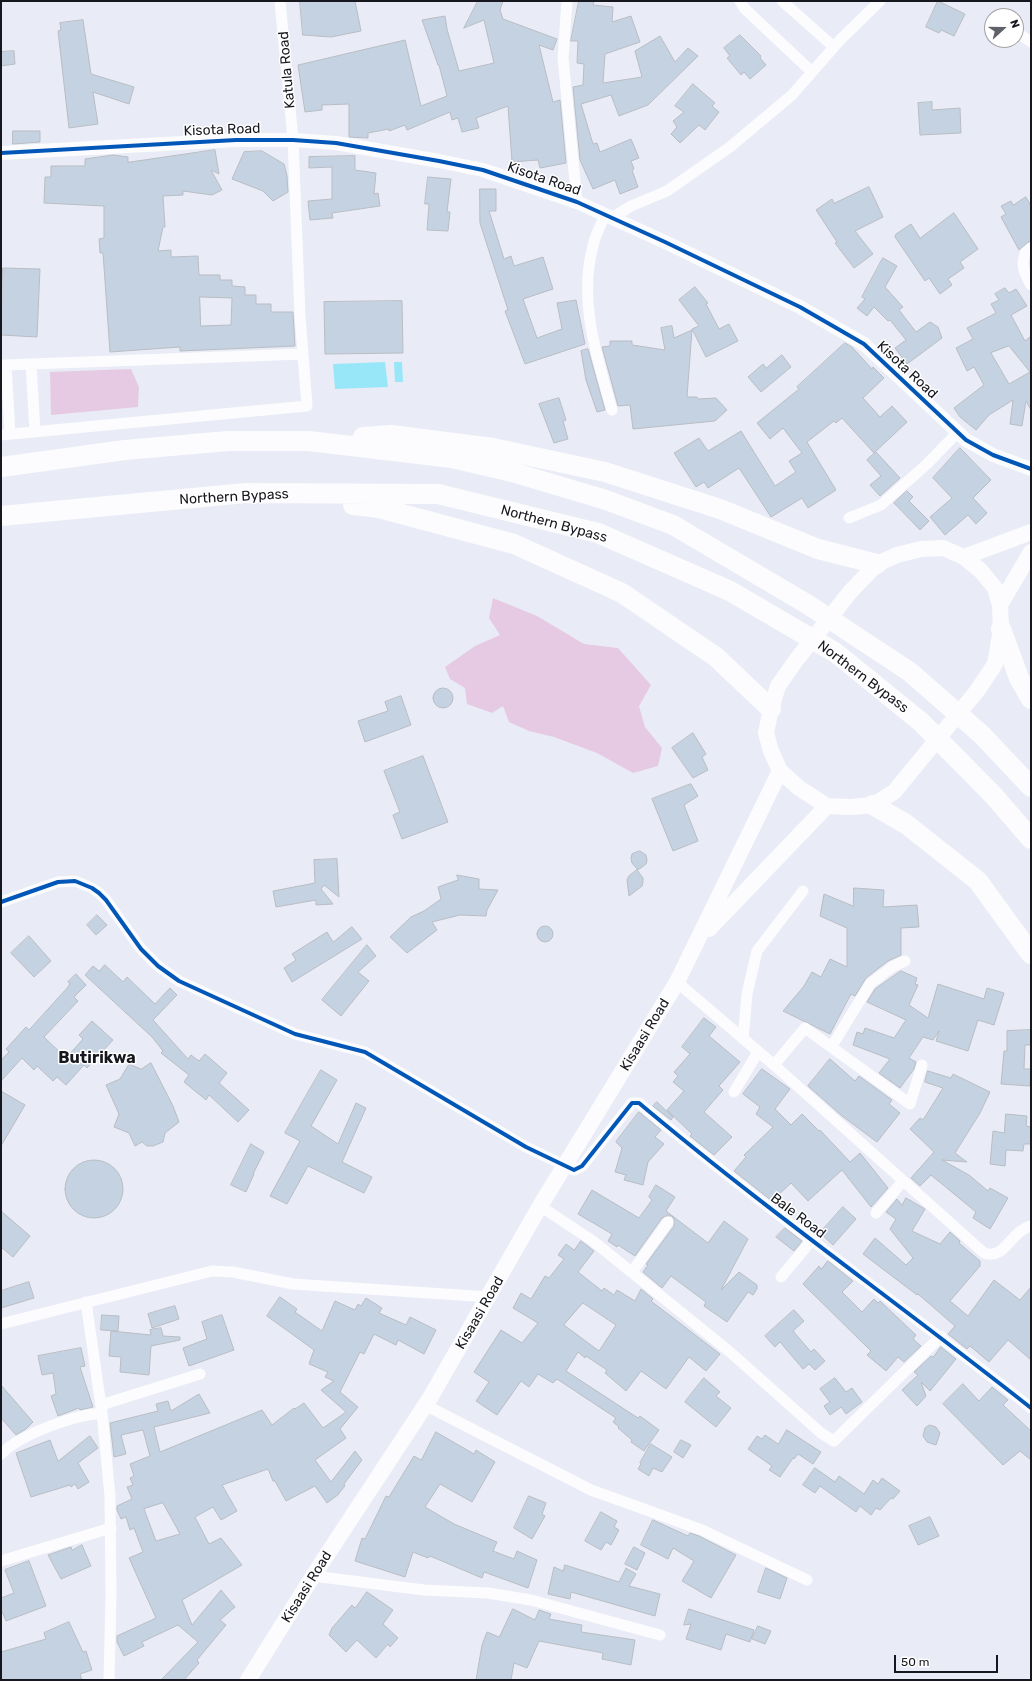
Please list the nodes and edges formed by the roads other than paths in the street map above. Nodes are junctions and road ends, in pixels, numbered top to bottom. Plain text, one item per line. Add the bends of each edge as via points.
1 (280, 1) edge
2 (567, 1) edge
3 (740, 1) edge
4 (782, 1) edge
5 (880, 1) edge
6 (834, 47) junction
7 (812, 72) junction
8 (293, 140) junction
9 (1, 153) edge
10 (577, 202) junction
11 (608, 216) junction
12 (1031, 248) edge
13 (1031, 285) edge
14 (303, 354) junction
15 (31, 364) junction
16 (4, 365) edge
17 (612, 410) dead end
18 (35, 432) junction
19 (958, 432) junction
20 (6, 434) edge
21 (309, 441) junction
22 (1, 467) edge
23 (1031, 469) edge
24 (246, 493) junction
25 (1, 516) edge
26 (849, 518) dead end
27 (1031, 532) edge
28 (1031, 552) edge
29 (964, 557) junction
30 (877, 564) junction
31 (1000, 605) junction
32 (1001, 629) junction
33 (1031, 699) edge
34 (771, 710) junction
35 (780, 771) junction
36 (1031, 787) edge
37 (873, 805) junction
38 (828, 806) junction
39 (1031, 839) edge
40 (803, 891) dead end
41 (1, 902) edge
42 (699, 939) junction
43 (1031, 954) edge
44 (905, 961) dead end
45 (677, 982) junction
46 (743, 1038) junction
47 (832, 1046) junction
48 (758, 1052) junction
49 (922, 1064) dead end
50 (774, 1065) junction
51 (734, 1092) dead end
52 (565, 1167) junction
53 (903, 1181) junction
54 (540, 1206) junction
55 (876, 1213) dead end
56 (668, 1222) dead end
57 (1031, 1226) edge
58 (812, 1240) junction
59 (632, 1272) junction
60 (781, 1277) dead end
61 (490, 1297) junction
62 (86, 1302) junction
63 (1, 1324) edge
64 (941, 1336) junction
65 (200, 1374) dead end
66 (425, 1405) junction
67 (1031, 1408) edge
68 (101, 1409) junction
69 (1, 1454) edge
70 (111, 1528) junction
71 (1, 1561) edge
72 (313, 1576) junction
73 (806, 1580) dead end
74 (660, 1635) dead end
75 (109, 1680) edge
76 (248, 1680) edge

1 - 8 street, Katula Road
2 - 10 street via 563,58
3 - 7 street via 745,9
4 - 6 street
5 - 6 street
6 - 7 street
7 - 11 street via 792,95 730,147 667,191
8 - 9 street, Kisota Road via 236,140
8 - 10 street, Kisota Road via 336,143 483,170
8 - 14 street, Katula Road
10 - 11 street, Kisota Road
11 - 17 street via 593,245 588,272 589,312 594,345
11 - 19 street, Kisota Road via 800,307 864,344
12 - 13 street via 1025,253 1022,263 1024,274
14 - 15 street
14 - 18 street, Katula Road via 307,406
15 - 16 street
15 - 18 street
16 - 20 street
18 - 20 street
19 - 23 street, Kisota Road via 980,449
19 - 26 street via 881,505
21 - 22 highway, Northern Bypass via 204,443 125,450
21 - 30 highway via 391,435 493,448 605,472 720,509 818,549
21 - 36 highway, Northern Bypass via 452,458 512,472 606,500 673,525 807,604 910,672 982,735
24 - 25 highway, Northern Bypass
24 - 34 highway via 379,508 514,544 622,593 716,657
24 - 39 highway, Northern Bypass via 438,494 605,536 730,591 836,653 921,722 994,796
27 - 29 main road
28 - 31 main road
29 - 30 main road via 943,548 921,549 897,555
29 - 31 main road via 981,571 995,588
30 - 34 main road via 850,592 797,659 778,686
31 - 32 main road
32 - 33 highway via 1019,678
32 - 37 main road via 995,664 976,691 894,792
34 - 35 main road via 766,733
35 - 38 main road via 799,788
35 - 42 main road, Kisaasi Road
37 - 38 main road
37 - 43 highway via 906,824 978,881
38 - 42 main road, Kisaasi Road
40 - 46 street via 757,951 747,994
41 - 52 street via 65,880 92,888 106,900 149,958 179,981 295,1034 365,1052 526,1147
42 - 45 main road, Kisaasi Road
44 - 47 street via 892,967 870,984
45 - 46 street
45 - 52 main road, Kisaasi Road
46 - 48 street
47 - 49 street via 910,1104
47 - 50 street via 805,1028
48 - 50 street
48 - 51 street
50 - 53 street
52 - 54 main road, Kisaasi Road
52 - 58 street, Bale Road via 574,1170 582,1166 632,1103 639,1102 757,1200
53 - 55 street
53 - 57 street via 984,1253 991,1256 997,1254 1018,1232
54 - 59 street via 594,1241
54 - 61 main road, Kisaasi Road
56 - 59 street
58 - 60 street
58 - 64 street, Bale Road
59 - 64 street via 730,1352 821,1433 834,1441
61 - 62 street via 293,1284 233,1272 212,1271
61 - 66 main road, Kisaasi Road
62 - 63 street
62 - 68 street
64 - 67 street, Bale Road
65 - 68 street
66 - 72 main road, Kisaasi Road
66 - 73 street via 591,1490 702,1530
68 - 69 street via 56,1425 14,1444
68 - 70 street
70 - 71 street
70 - 75 street
72 - 74 street via 424,1590 488,1593 531,1600
72 - 76 main road, Kisaasi Road

